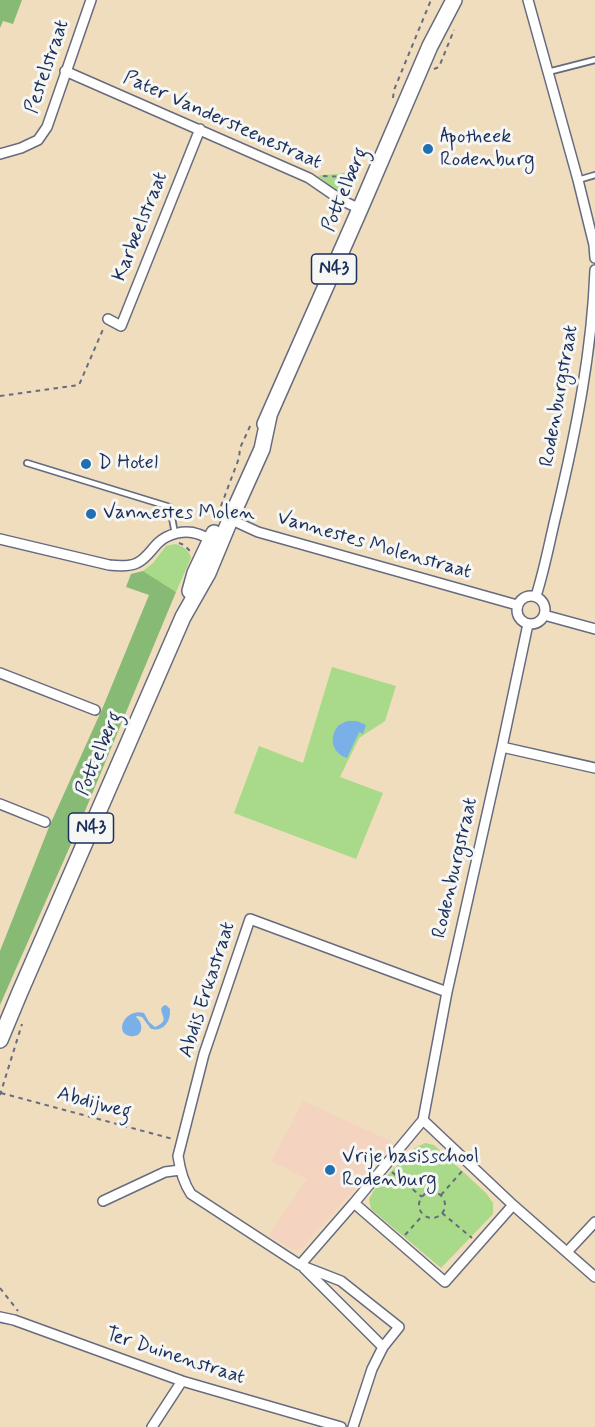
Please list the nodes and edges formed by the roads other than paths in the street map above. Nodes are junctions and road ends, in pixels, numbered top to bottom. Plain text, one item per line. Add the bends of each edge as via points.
1 (91, 0) edge
2 (443, 0) edge
3 (454, 0) edge
4 (528, 0) edge
5 (430, 46) junction
6 (595, 60) edge
7 (65, 71) junction
8 (548, 72) junction
9 (200, 129) junction
10 (0, 154) edge
11 (595, 175) edge
12 (578, 180) junction
13 (360, 209) junction
14 (595, 258) edge
15 (595, 270) edge
16 (595, 295) edge
17 (108, 319) road end
18 (27, 463) dead end
19 (224, 517) junction
20 (176, 534) junction
21 (0, 539) edge
22 (215, 542) junction
23 (536, 596) junction
24 (517, 605) junction
25 (544, 615) junction
26 (528, 624) junction
27 (595, 629) edge
28 (0, 672) edge
29 (95, 710) dead end
30 (502, 747) junction
31 (595, 768) edge
32 (0, 804) edge
33 (45, 822) dead end
34 (447, 992) junction
35 (0, 1040) edge
36 (423, 1120) junction
37 (180, 1170) junction
38 (103, 1201) dead end
39 (354, 1203) junction
40 (513, 1205) junction
41 (595, 1222) edge
42 (567, 1252) junction
43 (300, 1264) junction
44 (595, 1277) edge
45 (0, 1317) edge
46 (384, 1347) junction
47 (182, 1381) junction
48 (152, 1427) edge
49 (341, 1427) edge
50 (353, 1427) edge

1 - 7 street, Pestelstraat
2 - 5 main road, Pottelberg / N43
3 - 5 main road, Pottelberg / N43
4 - 8 street
5 - 13 main road, Pottelberg / N43
6 - 8 lane
7 - 9 street, Pater Vandersteenestraat
7 - 10 street, Pestelstraat via 52,116 38,140
8 - 12 street
9 - 13 street, Pater Vandersteenestraat via 309,178
9 - 17 street, Karbeelstraat via 121,326
11 - 12 lane
12 - 14 street
13 - 19 main road, Pottelberg / N43
15 - 16 street, Rodenburgstraat
16 - 23 street, Rodenburgstraat via 574,437
18 - 20 lane via 170,507
19 - 22 main road, Pottelberg / N43
19 - 24 street, Vannestes Molenstraat via 258,532
20 - 21 street via 161,540 136,564 122,567
20 - 22 street via 196,533
22 - 35 main road, Pottelberg / N43 via 195,573 183,617
23 - 24 street via 527,596
23 - 25 street via 544,604
24 - 26 street via 517,614
25 - 26 street via 539,622
25 - 27 street
26 - 30 street, Rodenburgstraat
28 - 29 street
30 - 31 street
30 - 34 street, Rodenburgstraat
32 - 33 street
34 - 36 street, Rodenburgstraat
34 - 37 street, Abdis Erkastraat via 250,919 204,1054 181,1141
36 - 39 street
36 - 40 street
37 - 38 street via 165,1172
37 - 43 street via 191,1194
39 - 40 street via 446,1282
39 - 43 street
40 - 42 street
41 - 42 street
42 - 44 street
43 - 46 street
43 - 46 street via 342,1281 399,1328
45 - 47 street, Ter Duinenstraat
46 - 50 street via 372,1369
47 - 48 street
47 - 49 street, Ter Duinenstraat

